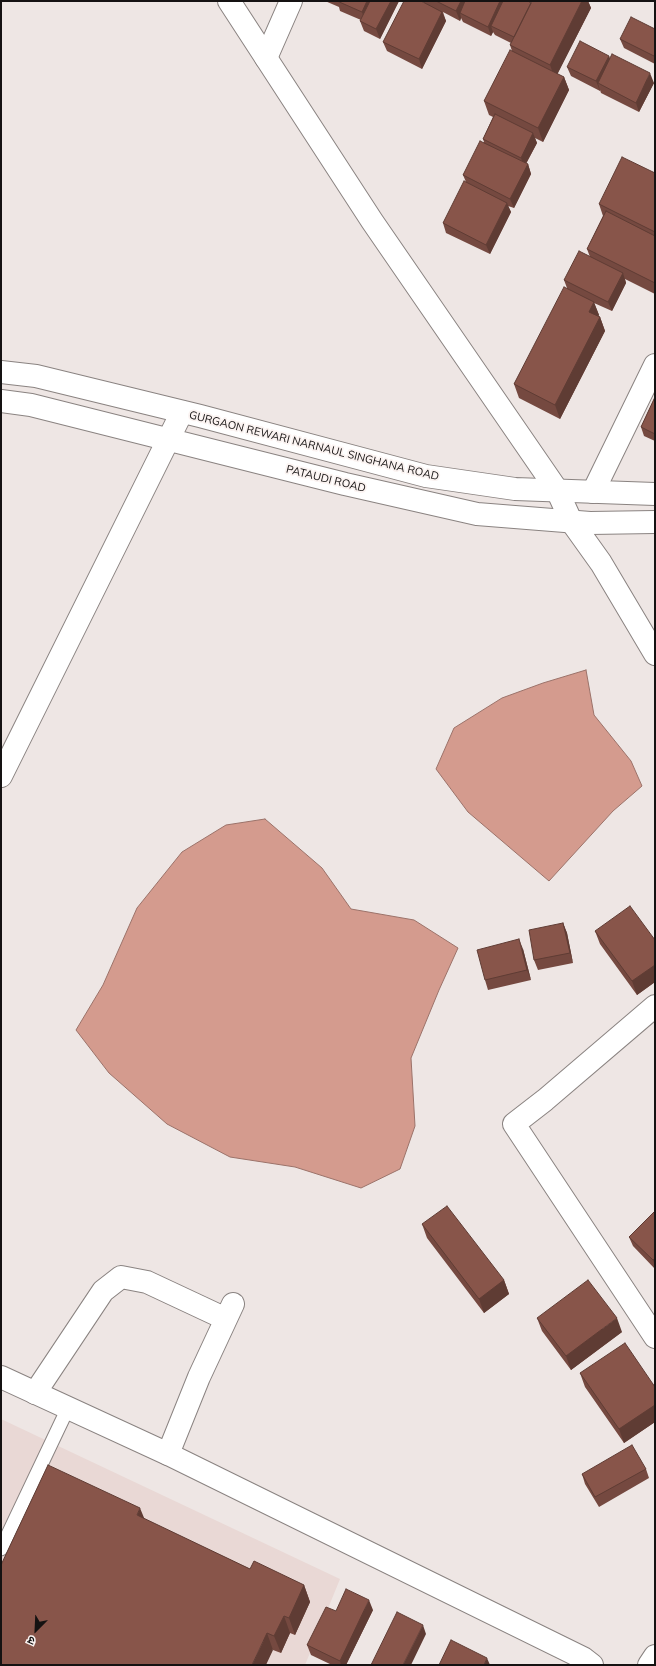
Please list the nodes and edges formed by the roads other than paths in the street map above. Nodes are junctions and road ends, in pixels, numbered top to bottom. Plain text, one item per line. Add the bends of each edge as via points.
1 (229, 1) edge
2 (291, 1) edge
3 (266, 58) junction
4 (655, 365) edge
5 (1, 372) edge
6 (1, 401) edge
7 (182, 412) junction
8 (168, 440) junction
9 (557, 490) junction
10 (593, 492) junction
11 (655, 494) edge
12 (571, 521) junction
13 (655, 522) edge
14 (655, 654) edge
15 (1, 776) edge
16 (655, 1006) edge
17 (655, 1337) edge
18 (1, 1377) edge
19 (35, 1393) junction
20 (68, 1408) junction
21 (168, 1454) junction
22 (1, 1549) edge
23 (655, 1656) edge
24 (592, 1665) edge
25 (650, 1665) edge

1 - 3 street
2 - 3 street
3 - 9 street via 372,221
4 - 10 street
5 - 7 street, GURGAON REWARI NARNAUL SINGHANA ROAD via 36,376
6 - 8 street, PATAUDI ROAD via 32,405
7 - 8 street
7 - 9 street, GURGAON REWARI NARNAUL SINGHANA ROAD via 426,476 515,489
8 - 12 street, PATAUDI ROAD via 476,514
8 - 15 street
9 - 10 street, GURGAON REWARI NARNAUL SINGHANA ROAD
9 - 12 street
10 - 11 street, GURGAON REWARI NARNAUL SINGHANA ROAD
12 - 13 street, PATAUDI ROAD
12 - 14 street via 601,563
16 - 17 street via 514,1124
18 - 19 street
19 - 20 street
19 - 21 street via 103,1290 121,1277 147,1282 229,1311
20 - 21 street
20 - 22 lane
21 - 24 street via 583,1658
23 - 25 street

